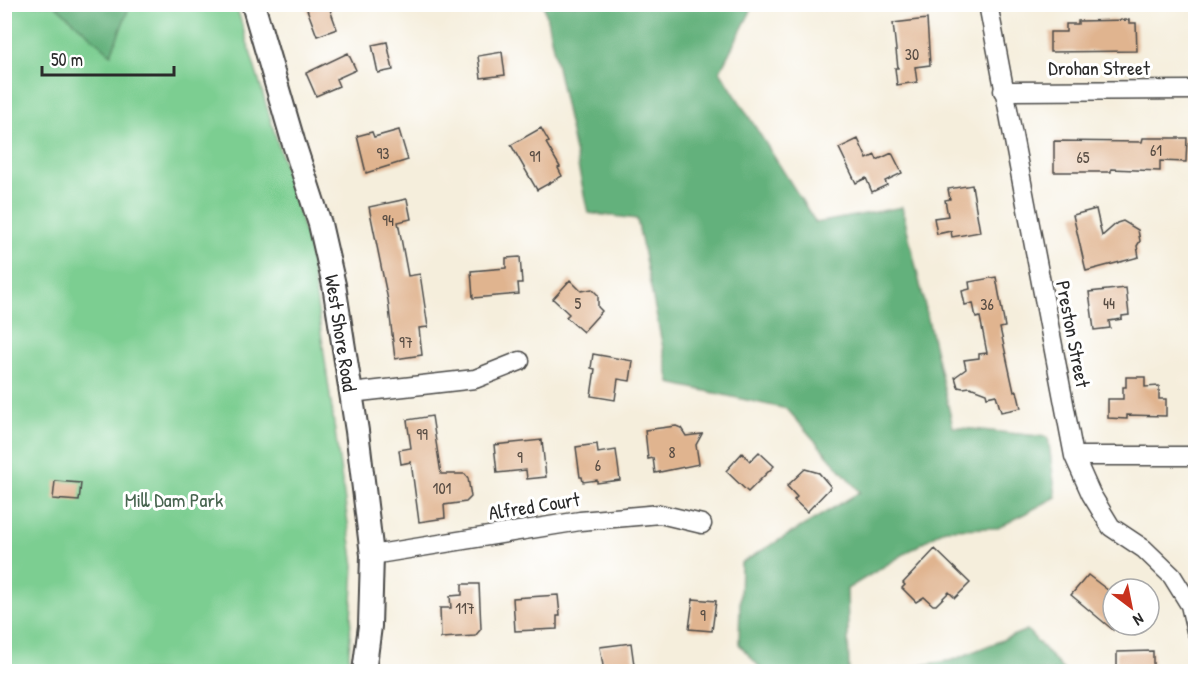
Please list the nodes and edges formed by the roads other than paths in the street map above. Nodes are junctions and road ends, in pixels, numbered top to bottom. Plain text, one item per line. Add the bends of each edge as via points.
1 (253, 4) edge
2 (988, 4) edge
3 (1196, 90) edge
4 (1003, 91) junction
5 (520, 361) dead end
6 (351, 393) junction
7 (1074, 456) junction
8 (1196, 456) edge
9 (702, 524) dead end
10 (372, 555) junction
11 (1196, 631) edge
12 (364, 672) edge

1 - 6 street, West Shore Road via 325,243
2 - 4 street, Preston Street
3 - 4 street, Drohan Street
4 - 7 street, Preston Street
5 - 6 street via 475,379
6 - 10 street, West Shore Road
7 - 8 street
7 - 11 street, Preston Street via 1111,526 1144,549 1172,576 1190,605
9 - 10 street, Alfred Court via 660,514 580,521
10 - 12 street, West Shore Road

